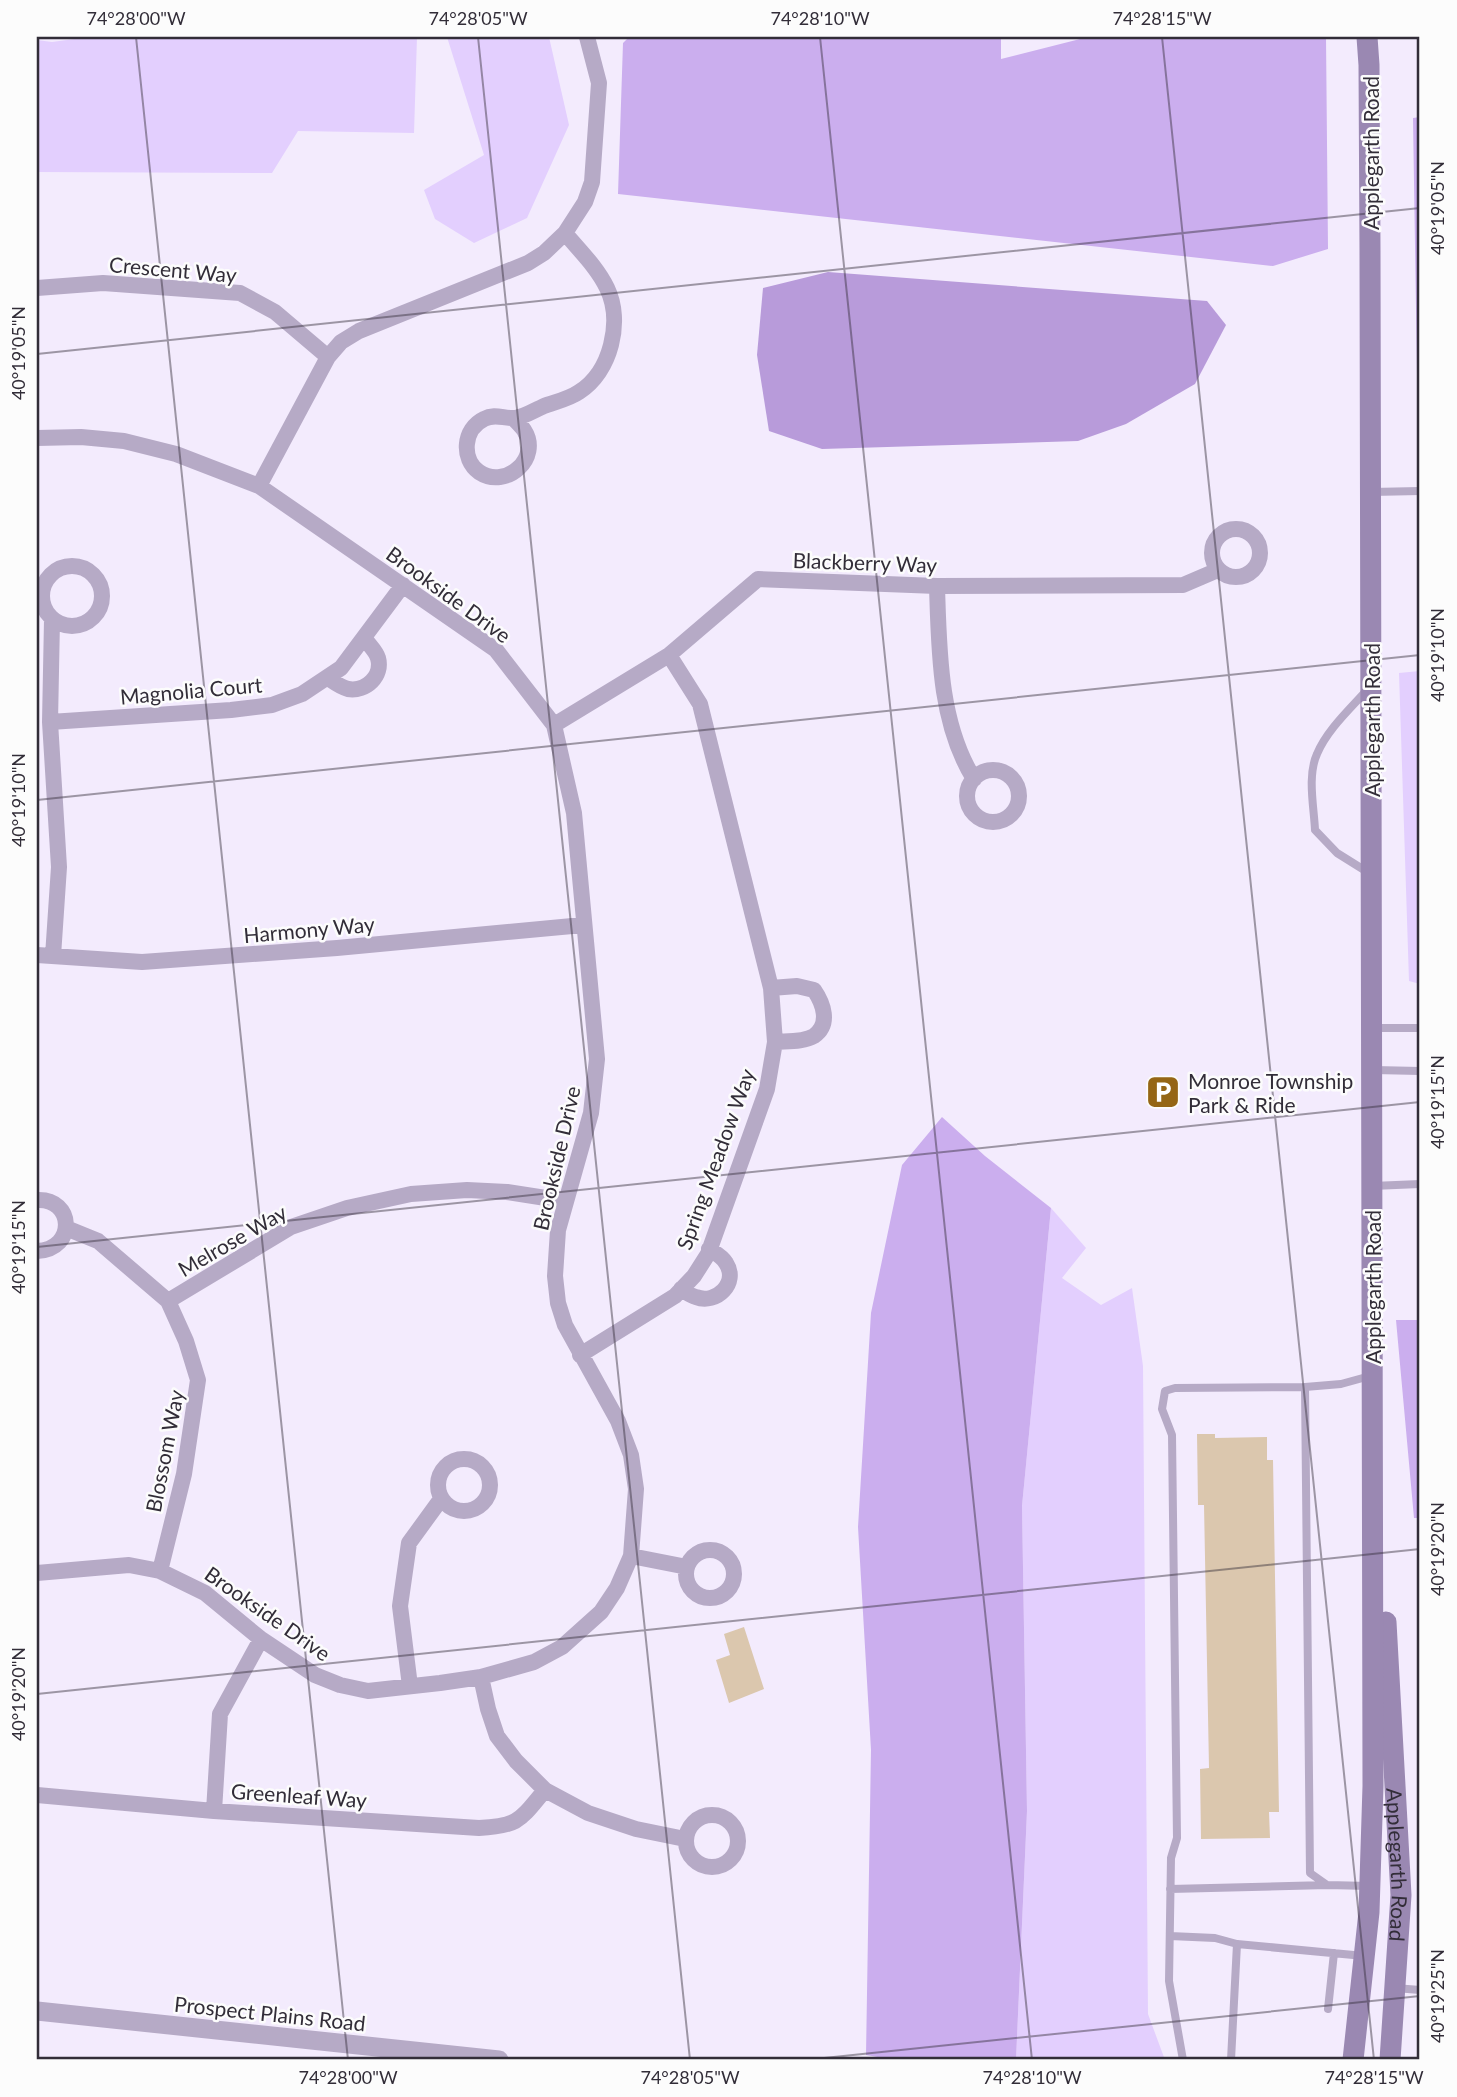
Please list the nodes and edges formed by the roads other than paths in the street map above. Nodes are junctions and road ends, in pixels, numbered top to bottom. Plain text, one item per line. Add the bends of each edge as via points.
1 (587, 37) edge
2 (1369, 37) edge
3 (565, 233) junction
4 (37, 288) edge
5 (328, 357) junction
6 (513, 418) dead end
7 (37, 438) edge
8 (259, 486) junction
9 (1420, 491) edge
10 (1371, 492) junction
11 (1218, 570) dead end
12 (403, 585) junction
13 (937, 586) junction
14 (52, 620) dead end
15 (365, 639) junction
16 (669, 655) junction
17 (328, 678) junction
18 (1371, 685) junction
19 (50, 722) junction
20 (554, 725) junction
21 (974, 779) dead end
22 (1371, 875) junction
23 (583, 925) junction
24 (45, 955) edge
25 (771, 988) junction
26 (1372, 1028) junction
27 (1420, 1028) edge
28 (775, 1042) junction
29 (1372, 1070) junction
30 (1420, 1071) edge
31 (1420, 1184) edge
32 (1372, 1186) junction
33 (37, 1200) edge
34 (565, 1201) junction
35 (66, 1228) junction
36 (709, 1249) junction
37 (37, 1251) edge
38 (681, 1289) junction
39 (168, 1301) junction
40 (580, 1355) junction
41 (1373, 1375) junction
42 (1305, 1387) junction
43 (441, 1499) dead end
44 (631, 1556) junction
45 (687, 1567) dead end
46 (160, 1571) junction
47 (37, 1573) edge
48 (261, 1639) junction
49 (481, 1677) junction
50 (410, 1686) junction
51 (545, 1790) junction
52 (37, 1795) edge
53 (214, 1811) junction
54 (685, 1839) dead end
55 (1326, 1885) junction
56 (1370, 1886) junction
57 (1170, 1889) junction
58 (1170, 1936) junction
59 (1237, 1944) junction
60 (1334, 1953) junction
61 (1364, 1956) junction
62 (1395, 1988) junction
63 (1420, 1990) edge
64 (1328, 2009) dead end
65 (37, 2011) edge
66 (499, 2060) edge
67 (1183, 2060) edge
68 (1231, 2060) edge
69 (1353, 2060) edge
70 (1390, 2060) edge

1 - 3 street via 599,83 592,182
2 - 10 main road, Applegarth Road
3 - 5 street via 528,262 359,331
3 - 6 street via 608,289 614,311 613,338 605,365 579,393
4 - 5 street, Crescent Way via 103,283 240,293 275,312
5 - 8 street
7 - 8 street, Brookside Drive via 124,441 176,454
8 - 12 street, Brookside Drive
9 - 10 lane
10 - 18 main road, Applegarth Road
11 - 13 street, Blackberry Way via 1183,585
12 - 15 street, Magnolia Court
12 - 20 street, Brookside Drive via 496,650
13 - 16 street, Blackberry Way via 758,579
13 - 21 street via 940,671 960,757
14 - 19 street
15 - 17 street, Magnolia Court
15 - 17 street via 378,655 375,678 358,690
16 - 20 street, Blackberry Way
16 - 25 street, Spring Meadow Way via 700,704
17 - 19 street, Magnolia Court via 272,705
18 - 22 main road, Applegarth Road
18 - 22 lane via 1316,756 1312,785 1315,830 1337,853
19 - 24 street via 60,867
20 - 23 street, Brookside Drive via 574,813
22 - 26 main road, Applegarth Road
23 - 24 street, Harmony Way via 155,961
23 - 34 street, Brookside Drive via 597,1059 591,1113
25 - 28 street, Spring Meadow Way
25 - 28 street via 814,990 824,1014 823,1025 814,1035
26 - 27 lane
26 - 29 main road, Applegarth Road
28 - 36 street, Spring Meadow Way via 767,1089
29 - 30 lane
29 - 32 main road, Applegarth Road
31 - 32 lane
32 - 41 main road, Applegarth Road
33 - 35 street via 61,1210
34 - 39 street, Melrose Way via 467,1190 411,1194 347,1208 291,1227
34 - 40 street, Brookside Drive via 555,1276 558,1303
35 - 37 street via 56,1245
35 - 39 street, Blossom Way via 98,1241
36 - 38 street, Spring Meadow Way
36 - 38 street via 727,1264 728,1286 721,1295 710,1298 697,1298
38 - 40 street, Spring Meadow Way
39 - 46 street, Blossom Way via 198,1380 184,1474
40 - 44 street, Brookside Drive via 618,1421 631,1455 636,1489
41 - 42 lane
41 - 56 main road, Applegarth Road
41 - 62 main road, Applegarth Road via 1401,1895
42 - 55 lane via 1310,1873
42 - 57 lane via 1175,1388 1165,1391 1162,1398 1172,1434 1177,1838
43 - 50 street via 410,1543 400,1606
44 - 45 street
44 - 49 street, Brookside Drive via 601,1612 562,1647 534,1662
46 - 47 street, Brookside Drive via 129,1565
46 - 48 street, Brookside Drive via 205,1593
48 - 50 street, Brookside Drive via 315,1675 340,1685 376,1691
48 - 53 street via 220,1714
49 - 50 street, Brookside Drive
49 - 51 street via 497,1736
51 - 53 street, Greenleaf Way via 524,1816 507,1827
51 - 54 street via 588,1814
52 - 53 street, Greenleaf Way
55 - 56 lane
55 - 57 lane
56 - 61 main road, Applegarth Road
57 - 58 lane
58 - 59 lane
58 - 67 lane via 1170,1998
59 - 60 lane
59 - 68 lane
60 - 61 lane
60 - 64 lane
61 - 69 main road, Applegarth Road
62 - 63 lane
62 - 70 main road, Applegarth Road
65 - 66 street, Prospect Plains Road

